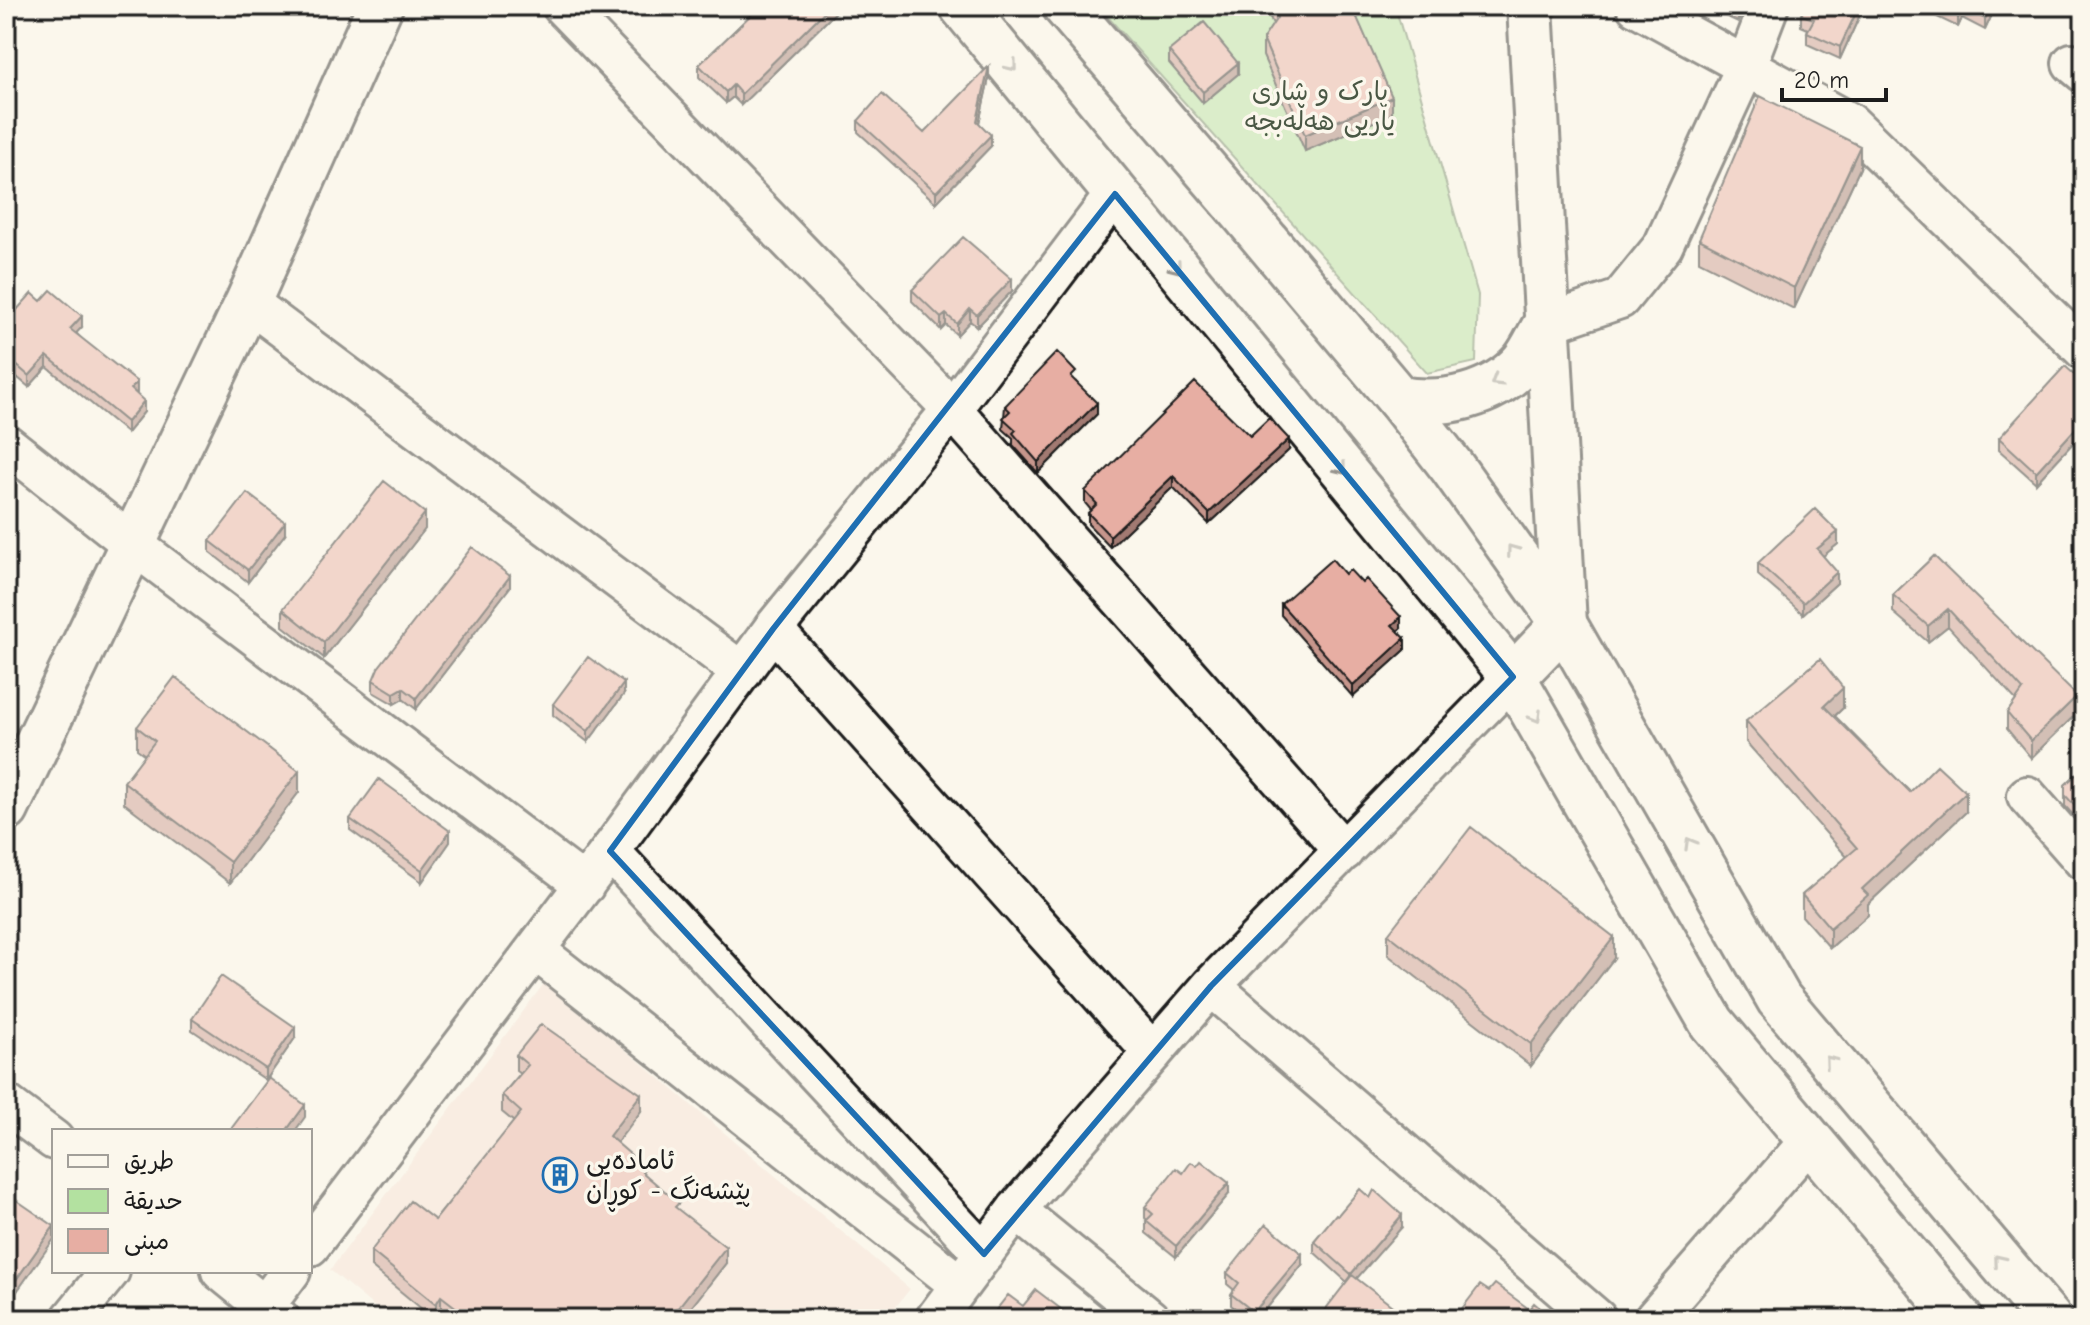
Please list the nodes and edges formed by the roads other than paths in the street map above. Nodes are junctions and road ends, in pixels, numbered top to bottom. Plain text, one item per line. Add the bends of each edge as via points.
1 (380, 6) edge
2 (562, 6) edge
3 (962, 6) edge
4 (1065, 6) edge
5 (1530, 6) edge
6 (1636, 6) edge
7 (1769, 6) edge
8 (1746, 66) junction
9 (1115, 194) junction
10 (248, 302) junction
11 (1546, 324) junction
12 (2084, 350) edge
13 (1399, 399) junction
14 (952, 409) junction
15 (6, 444) edge
16 (131, 543) junction
17 (1564, 624) junction
18 (773, 629) junction
19 (742, 672) junction
20 (1513, 677) junction
21 (2027, 796) dead end
22 (6, 809) edge
23 (610, 851) junction
24 (1344, 851) junction
25 (2084, 861) edge
26 (585, 885) junction
27 (535, 950) junction
28 (1211, 986) junction
29 (1153, 1053) junction
30 (6, 1104) edge
31 (52, 1138) edge
32 (1810, 1140) junction
33 (1016, 1210) junction
34 (312, 1243) edge
35 (984, 1254) junction
36 (108, 1273) edge
37 (223, 1273) edge
38 (290, 1273) edge
39 (960, 1285) junction
40 (272, 1313) edge
41 (71, 1319) edge
42 (935, 1319) edge
43 (1150, 1319) edge
44 (1597, 1319) edge
45 (1654, 1319) edge
46 (1960, 1319) edge
47 (2049, 1319) edge

1 - 10 main road
2 - 14 street
3 -> 9 main road
4 - 13 main road
5 - 11 main road
6 - 8 street
7 - 8 street
8 - 11 street via 1663,246 1620,299
8 - 12 street via 1850,123
9 - 14 street
9 -> 20 main road
10 - 16 main road
10 - 19 street
11 -> 13 main road via 1524,360 1471,395 1442,402
11 - 17 main road
17 -> 13 main road
14 - 18 street
14 - 24 street
15 - 16 street
16 - 22 main road
16 - 26 street
17 - 20 main road
47 -> 17 main road via 1779,999
18 - 19 street
18 - 29 street
19 - 23 street
20 - 24 street
20 -> 32 main road via 1712,1023
21 - 25 street
23 - 26 street
23 - 35 street
24 - 28 street
26 - 27 street
27 - 34 street
27 - 39 street
28 - 29 street
28 - 44 street
29 - 33 street
30 - 31 street
32 - 45 street
32 - 46 main road
33 - 35 street
33 - 43 street
35 - 39 street
36 - 41 street
37 - 40 street
38 - 40 street
39 - 42 street

